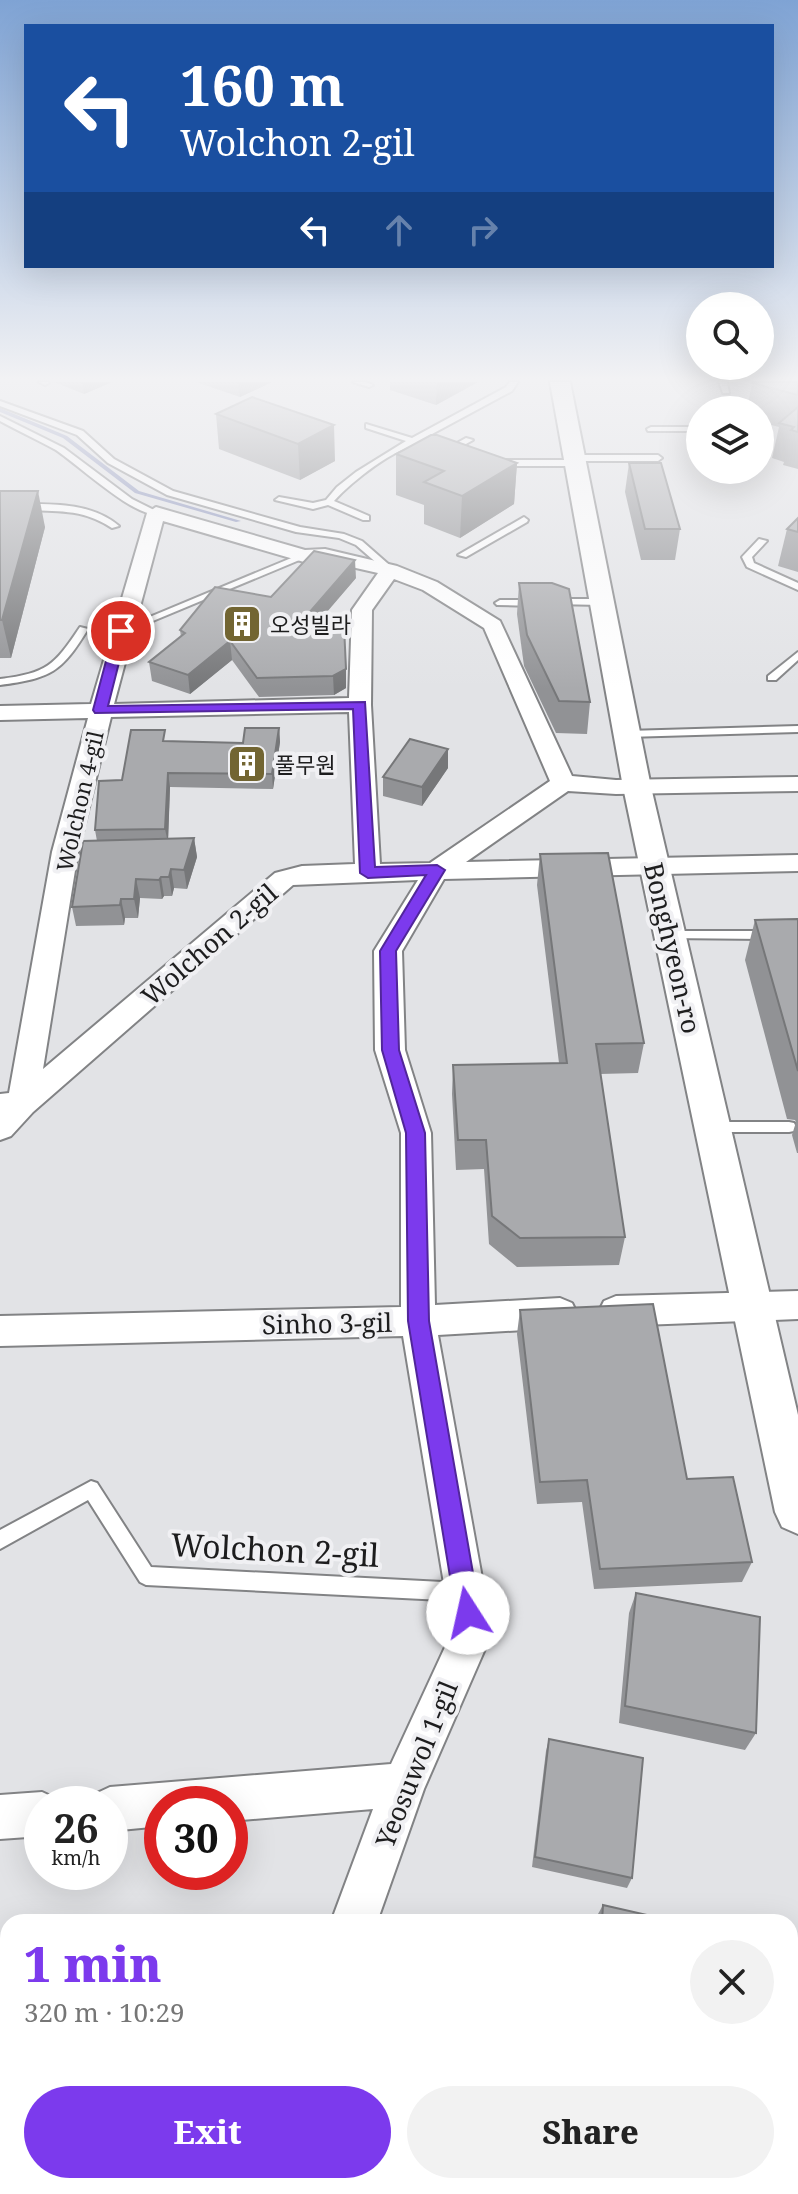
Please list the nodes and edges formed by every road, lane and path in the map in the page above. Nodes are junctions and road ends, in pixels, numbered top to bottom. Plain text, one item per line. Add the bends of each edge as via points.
1 (107, 484) edge
2 (154, 484) edge
3 (344, 484) edge
4 (579, 484) edge
5 (279, 500) dead end
6 (329, 502) junction
7 (20, 507) edge
8 (156, 513) junction
9 (366, 518) dead end
10 (524, 520) dead end
11 (115, 526) dead end
12 (762, 541) dead end
13 (463, 555) dead end
14 (304, 556) junction
15 (390, 570) junction
16 (798, 587) edge
17 (602, 602) junction
18 (500, 603) dead end
19 (83, 629) dead end
20 (121, 631) junction
21 (798, 655) edge
22 (772, 678) dead end
23 (0, 682) edge
24 (360, 705) junction
25 (100, 710) junction
26 (0, 713) edge
27 (798, 729) edge
28 (627, 734) junction
29 (792, 781) edge
30 (563, 783) junction
31 (637, 787) junction
32 (798, 863) edge
33 (653, 864) junction
34 (437, 870) junction
35 (368, 873) junction
36 (779, 934) edge
37 (670, 935) junction
38 (11, 1104) edge
39 (713, 1127) junction
40 (789, 1127) dead end
41 (0, 1128) edge
42 (752, 1305) junction
43 (798, 1305) edge
44 (418, 1321) junction
45 (0, 1331) edge
46 (798, 1512) edge
47 (0, 1540) edge
48 (465, 1593) junction
49 (404, 1785) junction
50 (248, 1798) edge
51 (24, 1815) edge
52 (0, 1817) edge
53 (357, 1914) edge

1 - 8 lane
2 - 15 lane via 299,530 350,539
3 - 6 lane
4 - 17 street, Bonghyeon-ro
5 - 6 lane via 313,506
6 - 9 lane
7 - 11 lane via 83,508
8 - 14 street
8 - 20 street, Wolchon 4-gil
10 - 13 lane
12 - 16 lane via 747,557 750,565
14 - 15 street via 325,555
14 - 20 lane
15 - 24 street via 362,610
15 - 30 street via 430,586 493,625
17 - 18 lane
17 - 28 street, Bonghyeon-ro
19 - 23 lane via 55,669
20 - 25 street, Wolchon 4-gil
21 - 22 lane
24 - 25 street
24 - 35 street
25 - 26 street
25 - 38 street, Wolchon 4-gil
27 - 28 lane
28 - 31 street, Bonghyeon-ro
29 - 31 street
30 - 31 street
30 - 34 street, Yeosuwol 1-gil
31 - 33 street, Bonghyeon-ro
32 - 33 street, Wolchon 2-gil
33 - 34 street, Wolchon 2-gil
33 - 37 street, Bonghyeon-ro
34 - 35 street, Wolchon 2-gil
34 - 44 street, Yeosuwol 1-gil via 388,951 390,1050 416,1133
35 - 38 street, Wolchon 2-gil via 284,879
36 - 37 lane
37 - 39 street, Bonghyeon-ro
38 - 41 street, Wolchon 2-gil
39 - 40 lane
39 - 42 street, Bonghyeon-ro
42 - 43 street, Sinho 3-gil
42 - 44 street, Sinho 3-gil
42 - 46 street, Bonghyeon-ro
44 - 45 street, Sinho 3-gil
44 - 48 street, Yeosuwol 1-gil
47 - 48 lane, Wolchon 2-gil via 91,1489 146,1576
48 - 49 street, Yeosuwol 1-gil via 472,1633
49 - 50 street
49 - 53 street, Yeosuwol 1-gil
51 - 52 street

